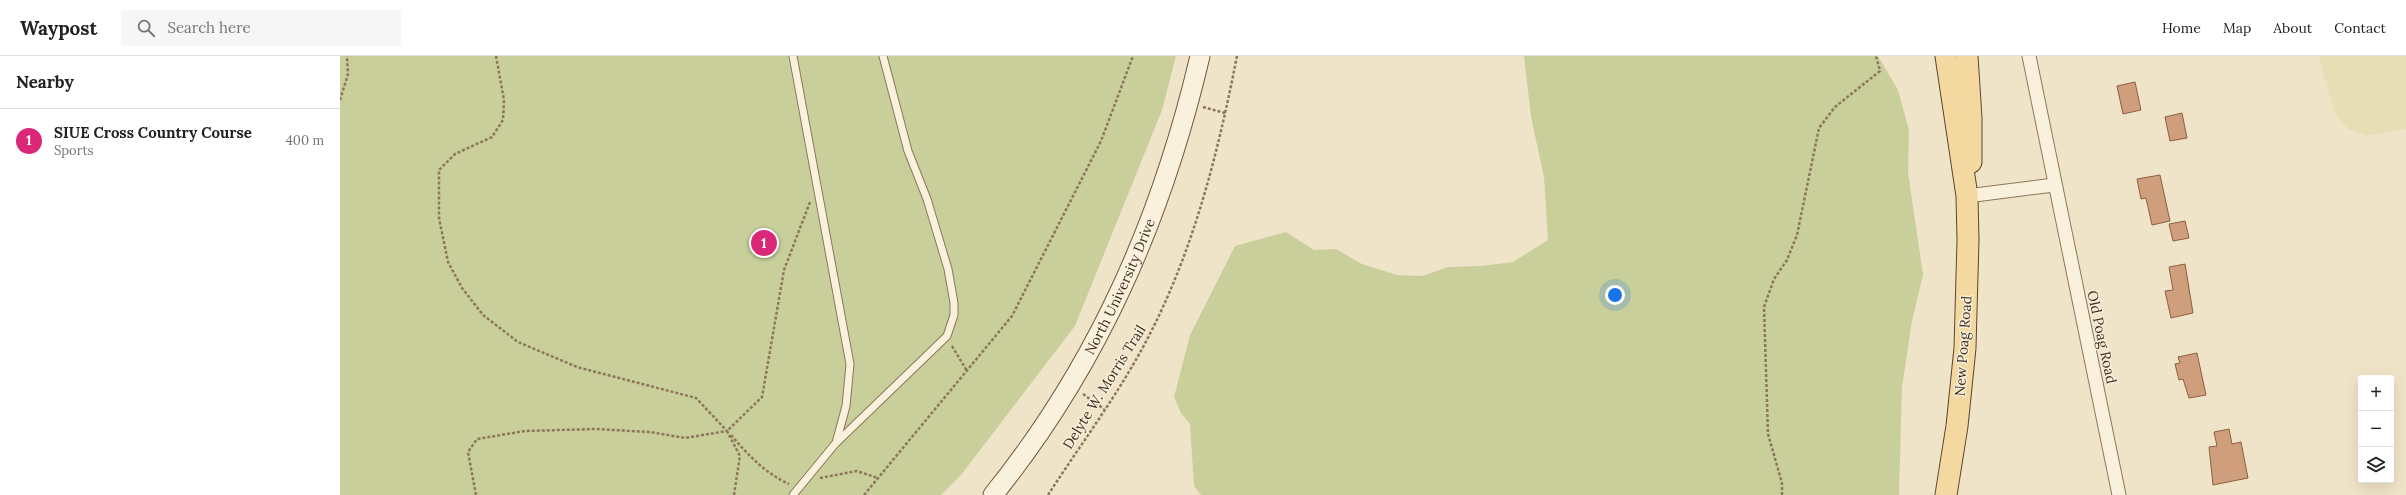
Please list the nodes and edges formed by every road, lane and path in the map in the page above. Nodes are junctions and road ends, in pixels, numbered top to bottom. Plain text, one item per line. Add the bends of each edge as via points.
1 (347, 56) edge
2 (496, 56) edge
3 (793, 56) edge
4 (883, 56) edge
5 (1133, 56) edge
6 (1200, 56) edge
7 (1237, 56) edge
8 (1876, 56) edge
9 (1946, 56) edge
10 (1967, 56) edge
11 (2029, 56) edge
12 (340, 100) edge
13 (1189, 103) junction
14 (1226, 113) junction
15 (817, 181) junction
16 (2054, 185) junction
17 (1967, 196) junction
18 (947, 336) junction
19 (967, 371) junction
20 (1071, 386) junction
21 (1104, 409) junction
22 (727, 431) junction
23 (835, 444) junction
24 (878, 478) junction
25 (801, 484) junction
26 (476, 495) edge
27 (734, 495) edge
28 (793, 495) edge
29 (864, 495) edge
30 (993, 495) edge
31 (1048, 495) edge
32 (1782, 495) edge
33 (1946, 495) edge
34 (2119, 495) edge

1 - 12 path via 348,74
2 - 22 path via 504,100 503,120 492,137 455,154 440,170 439,218 448,262 462,288 483,315 518,342 577,367 696,398
3 - 15 lane
4 - 18 lane via 906,144 927,199 948,269 954,303
5 - 19 path via 1101,141 1012,316
6 - 13 main road, North University Drive
7 - 14 path, Delyte W. Morris Trail
8 - 32 path via 1880,71 1835,107 1819,128 1797,234 1787,260 1774,279 1764,306 1768,434 1782,483
9 - 17 main road, New Poag Road
10 - 17 main road, New Poag Road via 1972,160
11 - 16 street, Old Poag Road
13 - 14 path
13 - 20 main road, North University Drive via 1166,179 1144,238 1102,328
14 - 21 path, Delyte W. Morris Trail via 1208,188 1173,285 1141,350
15 - 22 path via 784,270 762,397
15 - 23 lane via 850,364 846,406
16 - 17 street
16 - 34 street, Old Poag Road
17 - 33 main road, New Poag Road via 1968,282 1964,348 1957,426
18 - 19 path
18 - 23 lane
19 - 24 path
20 - 21 path
20 - 30 main road, North University Drive via 1040,434
21 - 31 path, Delyte W. Morris Trail
22 - 25 path via 748,456 775,478 792,486
22 - 26 path via 685,438 650,432 595,429 525,431 477,439 468,452
22 - 27 path via 740,456
23 - 25 lane
24 - 25 path via 857,471 830,475
24 - 29 path
25 - 28 lane

